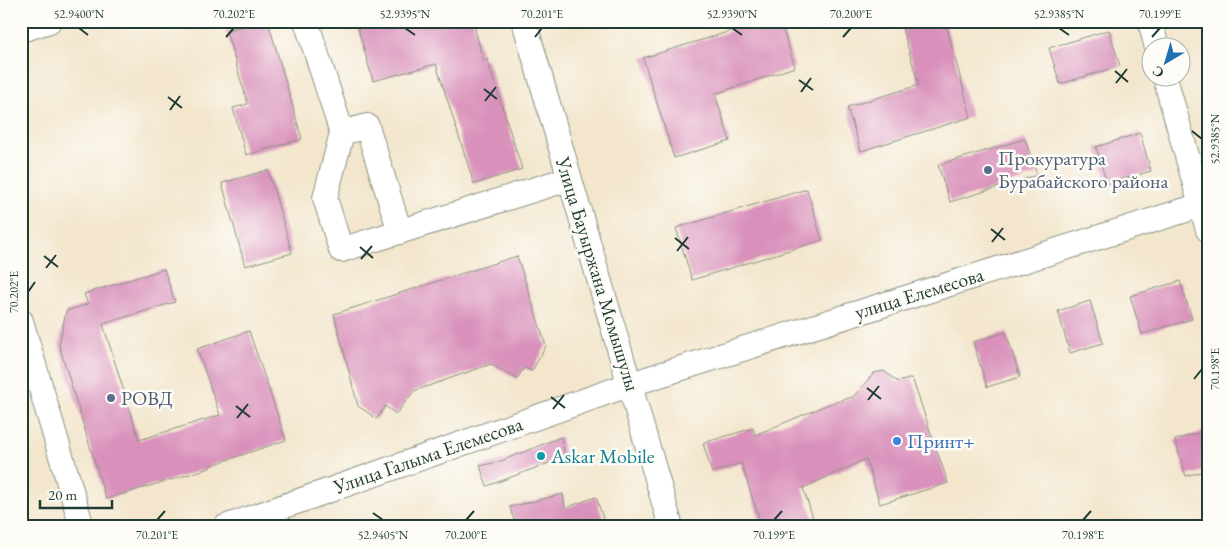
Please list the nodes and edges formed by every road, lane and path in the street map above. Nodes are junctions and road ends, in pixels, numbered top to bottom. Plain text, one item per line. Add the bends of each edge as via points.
1 (49, 21) edge
2 (306, 21) edge
3 (524, 21) edge
4 (1150, 21) edge
5 (21, 30) edge
6 (1154, 38) edge
7 (1168, 88) edge
8 (342, 134) junction
9 (568, 179) junction
10 (1204, 204) edge
11 (1208, 230) edge
12 (400, 232) junction
13 (21, 320) edge
14 (631, 384) junction
15 (82, 527) edge
16 (225, 527) edge
17 (672, 527) edge

1 - 5 street
2 - 8 street
3 - 9 street, Улица Бауыржана Момышулы
4 - 6 street
7 - 10 street
8 - 12 street via 367,126
8 - 12 street via 325,198 341,250
9 - 12 street
9 - 14 street, Улица Бауыржана Момышулы
10 - 11 street
10 - 14 street, улица Елемесова
13 - 15 street
14 - 16 street, Улица Галыма Елемесова
14 - 17 street, Улица Бауыржана Момышулы

